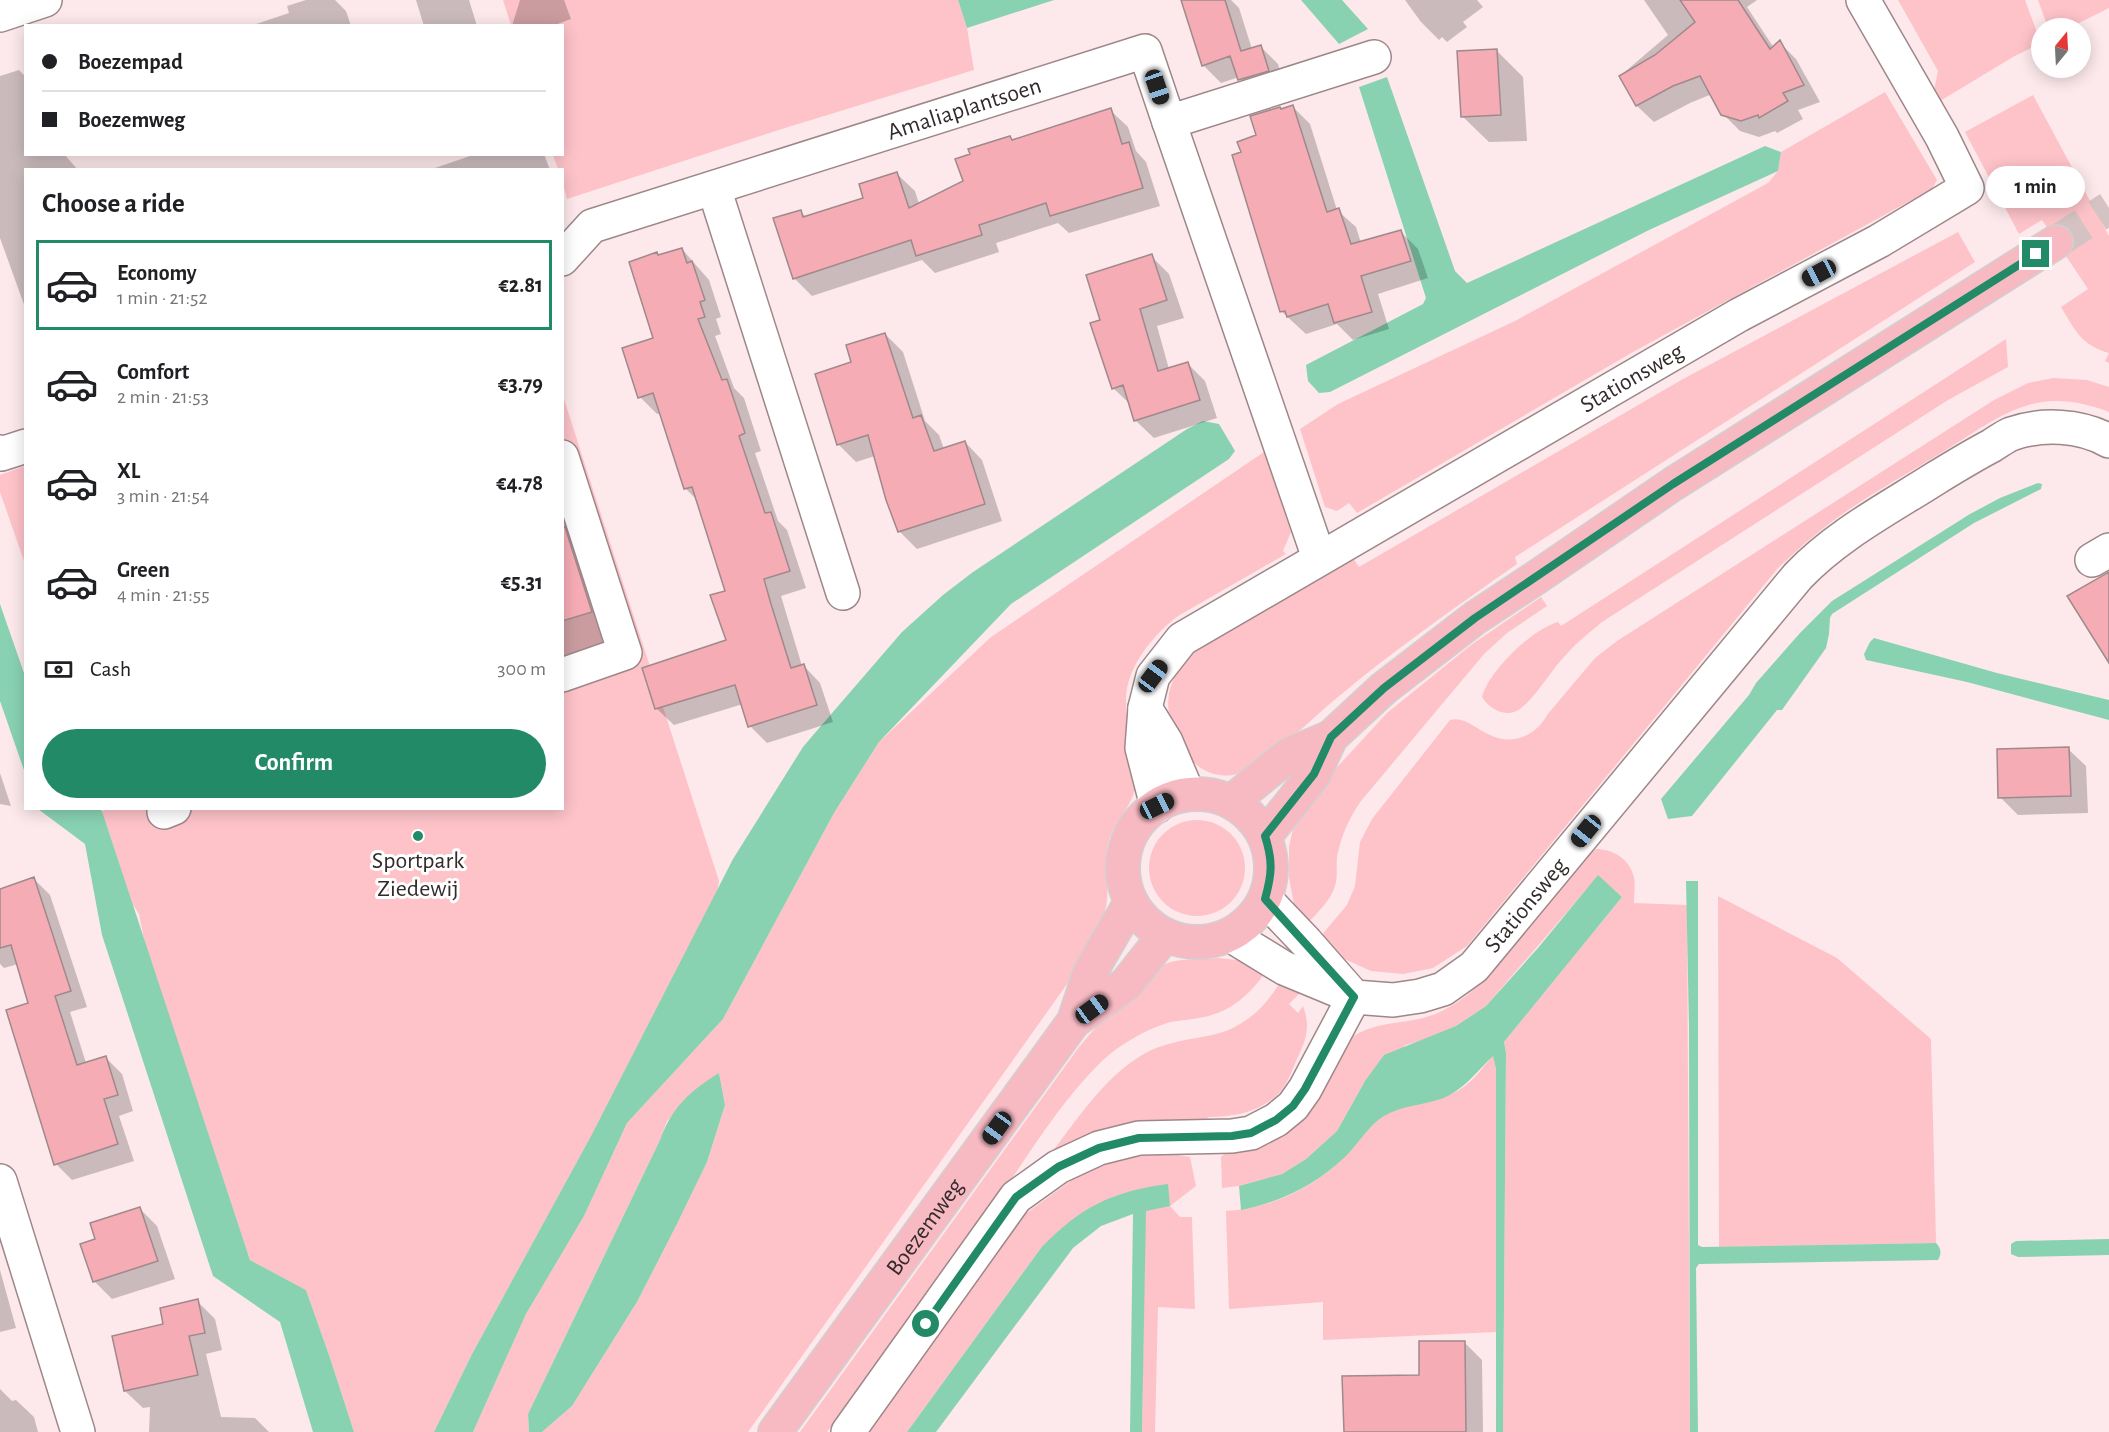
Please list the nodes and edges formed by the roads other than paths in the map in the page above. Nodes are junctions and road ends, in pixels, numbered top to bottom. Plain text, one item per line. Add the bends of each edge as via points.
1 (45, 0) edge
2 (1863, 0) edge
3 (0, 15) edge
4 (1374, 57) dead end
5 (1169, 122) junction
6 (714, 188) junction
7 (2056, 242) tunnel mouth
8 (564, 257) edge
9 (2109, 441) edge
10 (564, 463) edge
11 (1319, 558) junction
12 (843, 593) dead end
13 (564, 674) edge
14 (1145, 708) junction
15 (1331, 737) junction
16 (1188, 795) junction
17 (1231, 802) junction
18 (1157, 806) junction
19 (1265, 836) junction
20 (1265, 899) junction
21 (1131, 902) junction
22 (1166, 935) junction
23 (1230, 935) junction
24 (1354, 997) junction
25 (1074, 1021) junction
26 (0, 1181) edge
27 (78, 1432) edge
28 (775, 1432) edge
29 (848, 1432) edge

1 - 3 street
2 - 11 street, Stationsweg via 1967,188
4 - 5 street
5 - 6 street, Amaliaplantsoen via 1145,51
5 - 11 street, Amaliaplantsoen
6 - 8 street, Amaliaplantsoen via 592,226
6 - 12 street
7 - 15 main road via 1673,484 1475,618 1384,688
9 - 24 street, Stationsweg via 2068,428 2039,428 2011,435 1817,555 1474,967 1443,989 1420,996 1394,1000
10 - 13 street via 625,653
11 - 14 street, Stationsweg via 1182,639 1153,676
14 - 16 street via 1166,742
14 - 18 street, Stationsweg via 1142,748
15 - 17 main road via 1289,755
15 - 19 main road via 1314,774
16 - 17 main road via 1202,794
16 - 18 main road
17 - 19 main road via 1251,816
18 - 21 main road via 1129,838 1124,882
19 - 20 main road via 1271,856 1271,878
20 - 23 main road via 1251,920
20 - 24 street
21 - 22 main road via 1145,922
21 - 25 main road, Boezemweg via 1090,973
22 - 23 main road via 1187,942 1209,942
22 - 25 main road, Boezemweg via 1126,984
23 - 24 street, Stationsweg via 1284,968
24 - 29 street via 1305,1089 1276,1120 1251,1133 1139,1138 1099,1148 1058,1167 1016,1197
25 - 28 main road, Boezemweg
26 - 27 street

